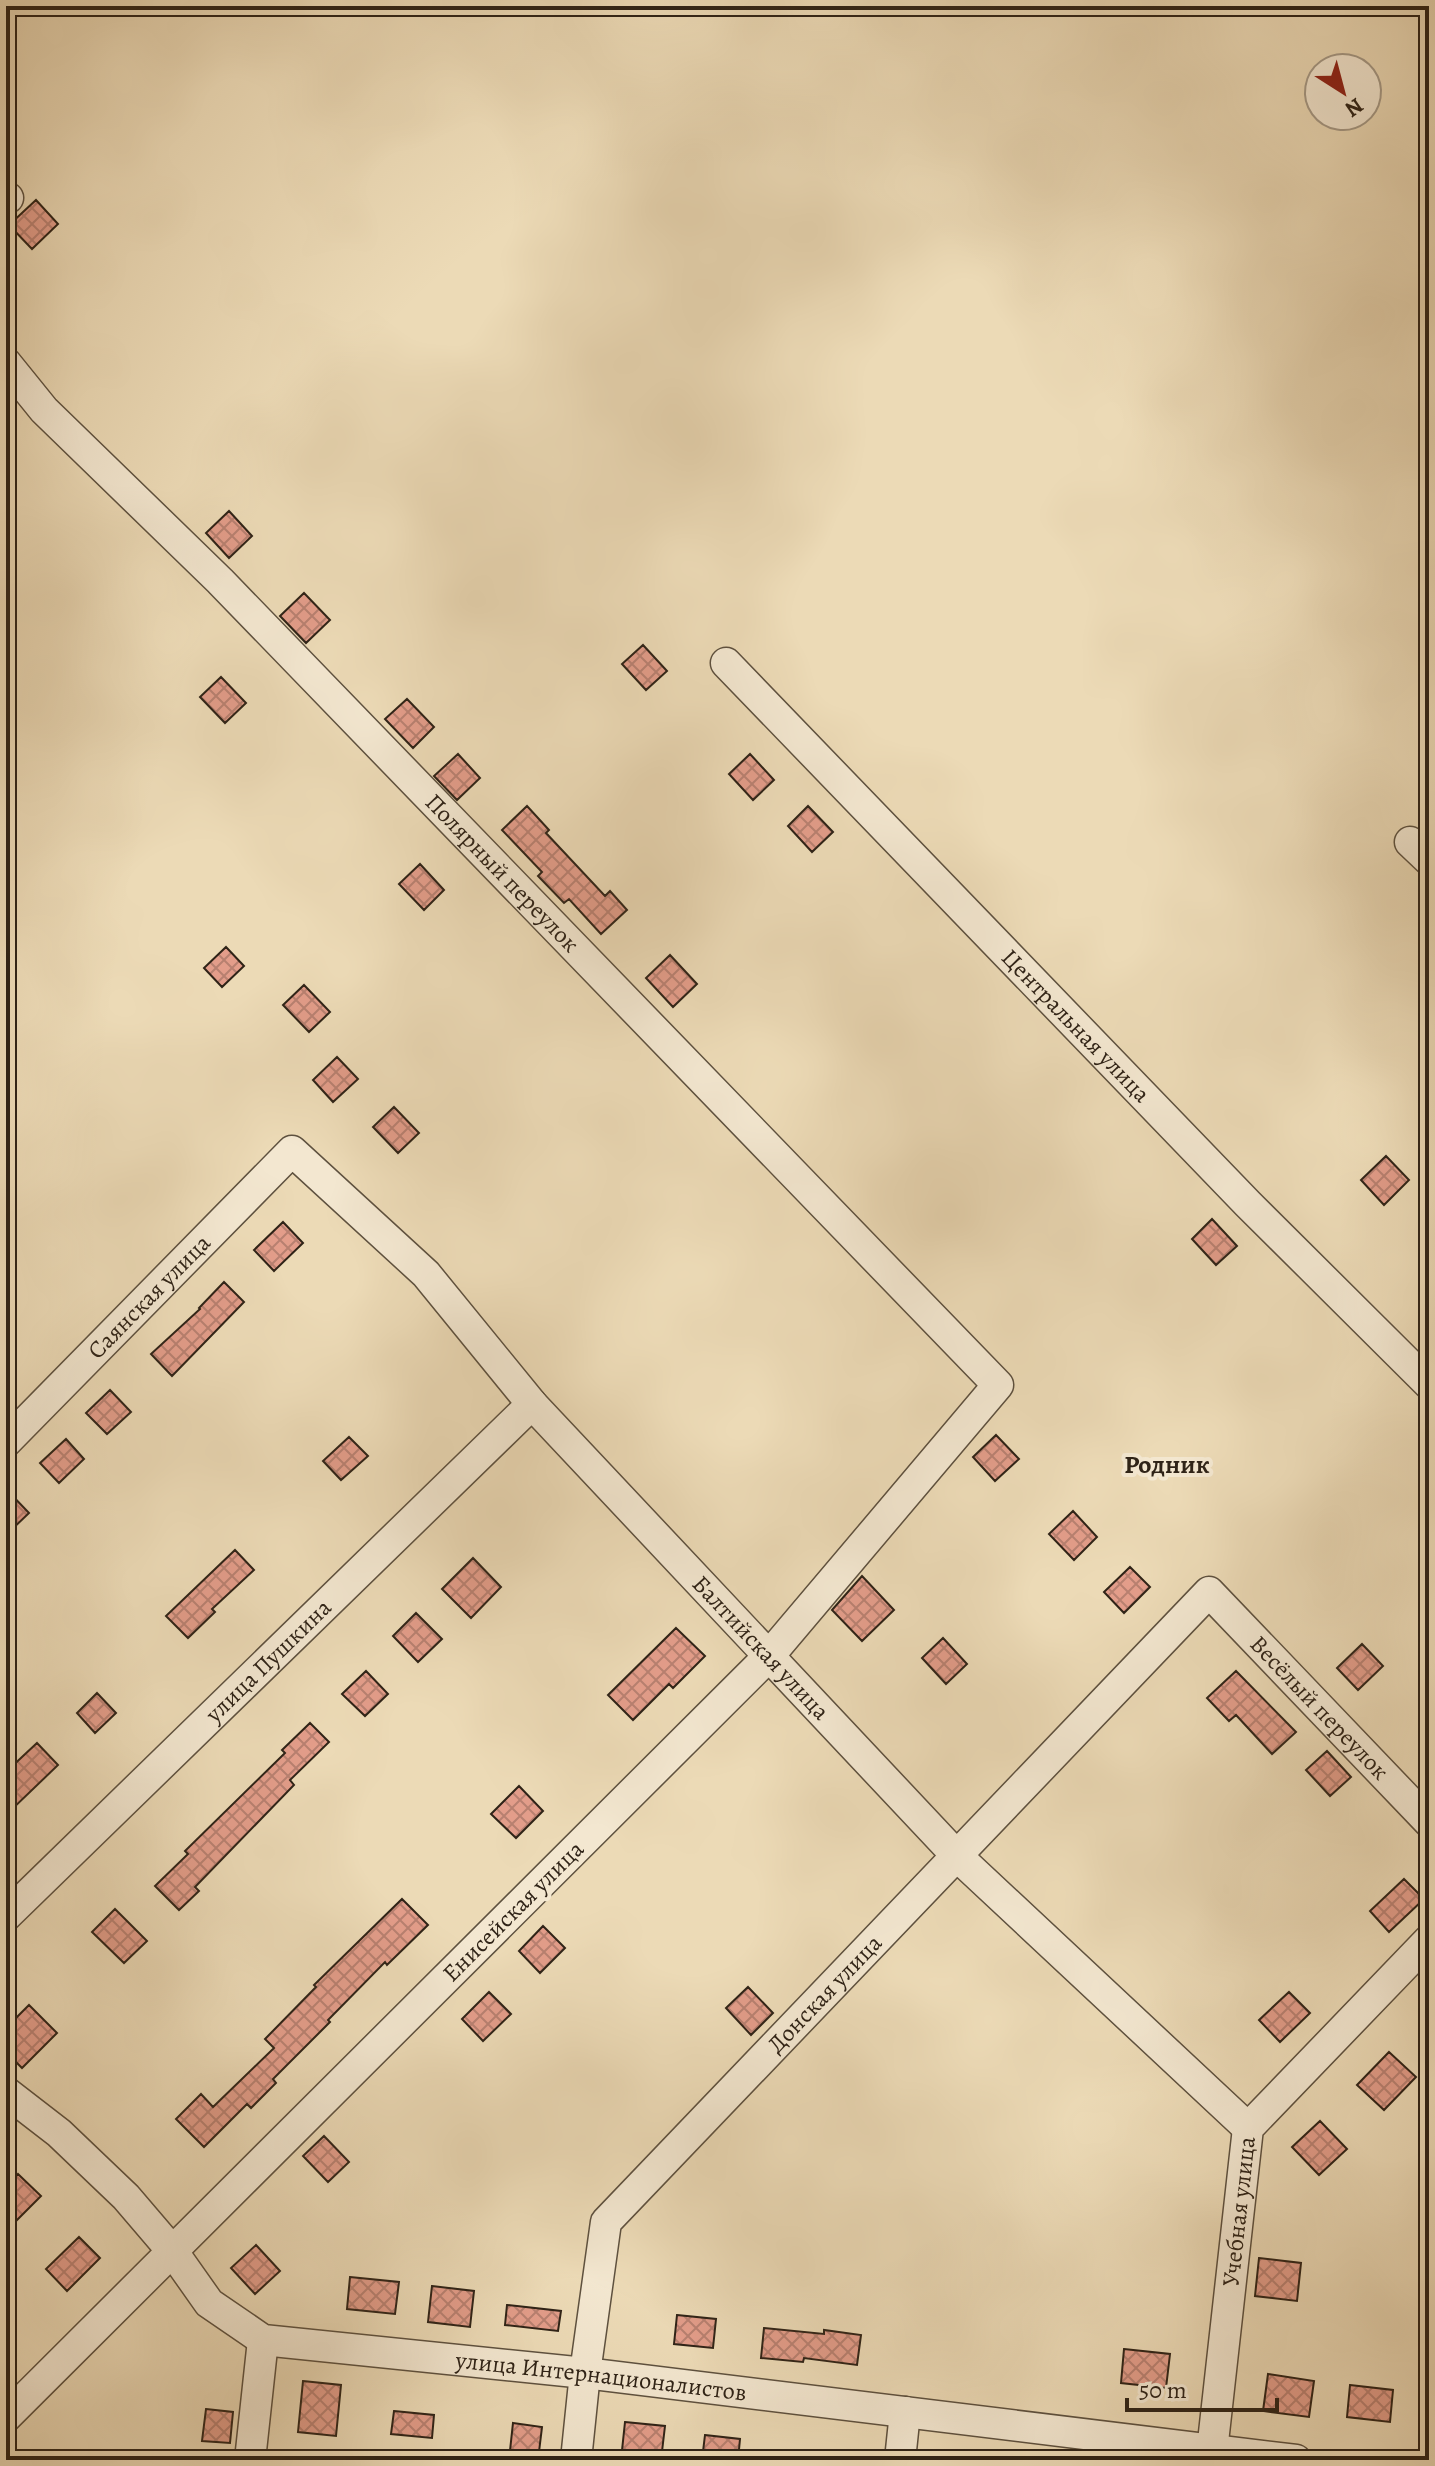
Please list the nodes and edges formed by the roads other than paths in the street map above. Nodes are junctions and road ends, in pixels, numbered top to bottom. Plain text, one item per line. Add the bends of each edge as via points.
1 (6, 363) edge
2 (726, 663) dead end
3 (292, 1151) joint
4 (1429, 1384) edge
5 (998, 1385) joint
6 (532, 1404) junction
7 (6, 1442) edge
8 (1209, 1592) joint
9 (768, 1657) junction
10 (1429, 1822) edge
11 (957, 1856) junction
12 (6, 1916) edge
13 (1429, 1940) edge
14 (6, 2092) edge
15 (1248, 2128) junction
16 (173, 2252) junction
17 (263, 2340) junction
18 (585, 2373) junction
19 (905, 2412) junction
20 (6, 2417) edge
21 (1212, 2455) edge
22 (250, 2460) edge
23 (576, 2460) edge
24 (900, 2460) edge
25 (1296, 2460) edge

1 - 5 street, Полярный переулок via 44,410 220,581
2 - 4 street, Центральная улица
3 - 6 street, Балтийская улица via 426,1274
3 - 7 street, Саянская улица
5 - 9 street, Енисейская улица
6 - 9 street, Балтийская улица
6 - 12 street, улица Пушкина
8 - 10 street, Весёлый переулок
8 - 11 street, Донская улица
9 - 11 street, Балтийская улица
9 - 16 street, Енисейская улица
11 - 15 street, Балтийская улица
11 - 18 street, Донская улица via 606,2222
13 - 15 street, Учебная улица
14 - 16 street, улица Интернационалистов via 59,2133 126,2197
15 - 21 street, Учебная улица
16 - 17 street, улица Интернационалистов via 209,2303
16 - 20 street, Енисейская улица
17 - 18 street, улица Интернационалистов
17 - 22 street
18 - 19 street, улица Интернационалистов
18 - 23 street, Донская улица
19 - 21 street, улица Интернационалистов
19 - 24 street
21 - 25 street, улица Интернационалистов

